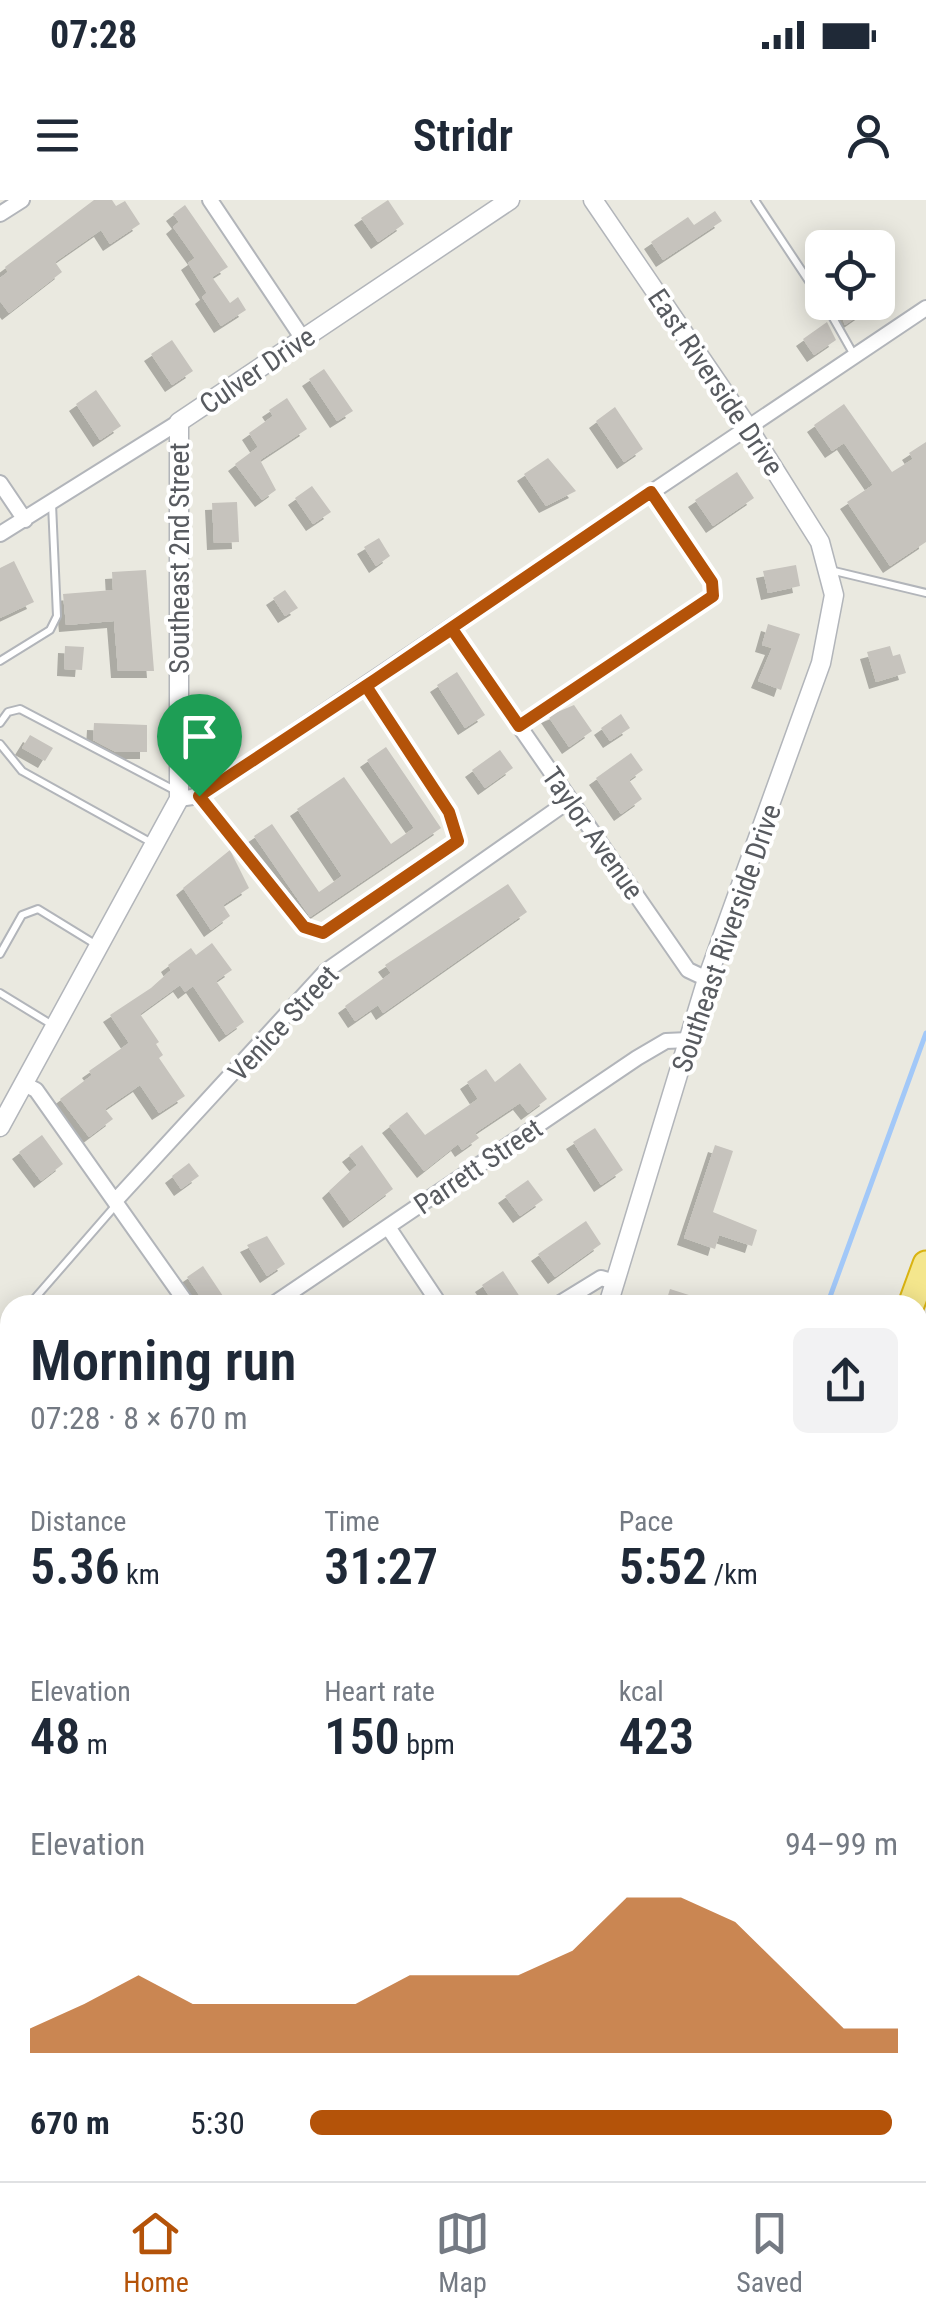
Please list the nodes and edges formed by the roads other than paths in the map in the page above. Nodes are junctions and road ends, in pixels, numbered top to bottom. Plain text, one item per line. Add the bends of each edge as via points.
1 (22, 200) edge
2 (210, 200) edge
3 (510, 200) edge
4 (593, 200) edge
5 (756, 200) edge
6 (0, 214) edge
7 (805, 275) edge
8 (926, 308) edge
9 (833, 320) edge
10 (304, 339) junction
11 (854, 356) junction
12 (179, 422) junction
13 (748, 426) junction
14 (0, 484) edge
15 (651, 492) junction
16 (52, 502) junction
17 (25, 520) junction
18 (0, 534) edge
19 (829, 570) junction
20 (926, 593) edge
21 (452, 629) junction
22 (0, 661) edge
23 (366, 686) junction
24 (0, 723) edge
25 (519, 726) junction
26 (0, 744) edge
27 (179, 796) junction
28 (199, 796) junction
29 (570, 800) junction
30 (154, 845) junction
31 (98, 947) junction
32 (0, 954) edge
33 (707, 979) junction
34 (0, 993) edge
35 (55, 1026) junction
36 (688, 1040) junction
37 (24, 1084) junction
38 (0, 1127) edge
39 (116, 1202) junction
40 (388, 1227) junction
41 (926, 1264) edge
42 (615, 1282) junction
43 (37, 1295) edge
44 (181, 1295) edge
45 (287, 1295) edge
46 (433, 1295) edge
47 (573, 1295) edge
48 (611, 1295) edge
49 (915, 1295) edge

1 - 6 street
2 - 10 street
3 - 10 street, Culver Drive
4 - 13 street, East Riverside Drive
5 - 7 lane
8 - 11 street
9 - 11 lane
10 - 12 street, Culver Drive
11 - 13 street
12 - 16 street, Culver Drive
12 - 27 street, Southeast 2nd Street
13 - 15 street
13 - 19 street, East Riverside Drive via 820,542
14 - 17 street
15 - 21 street
15 - 25 lane via 712,582 713,596
16 - 17 street, Culver Drive
16 - 22 lane via 57,616 50,630
17 - 18 street, Culver Drive
19 - 20 lane
19 - 33 street, Southeast Riverside Drive via 833,616 825,649
21 - 23 street
21 - 25 street, Taylor Avenue
23 - 28 street
23 - 28 lane via 449,812 458,841 332,928 314,933 304,927
24 - 27 lane via 20,709
25 - 29 street, Taylor Avenue
26 - 30 lane via 22,770
27 - 28 street
27 - 30 street, Southeast 2nd Street
29 - 33 street, Taylor Avenue via 688,970
29 - 39 street, Venice Street via 326,971
30 - 31 street, Southeast 2nd Street
31 - 32 lane via 38,909 22,916
31 - 35 street, Southeast 2nd Street
33 - 36 street, Southeast Riverside Drive
34 - 35 lane
35 - 37 street, Southeast 2nd Street
36 - 40 street, Parrett Street via 678,1037 637,1058
36 - 42 street, Southeast Riverside Drive
37 - 38 street, Southeast 2nd Street
37 - 39 street via 36,1090
39 - 43 lane
39 - 44 street
40 - 45 street, Parrett Street
40 - 46 street
41 - 49 highway
42 - 47 street via 601,1278
42 - 48 street, Southeast Riverside Drive

